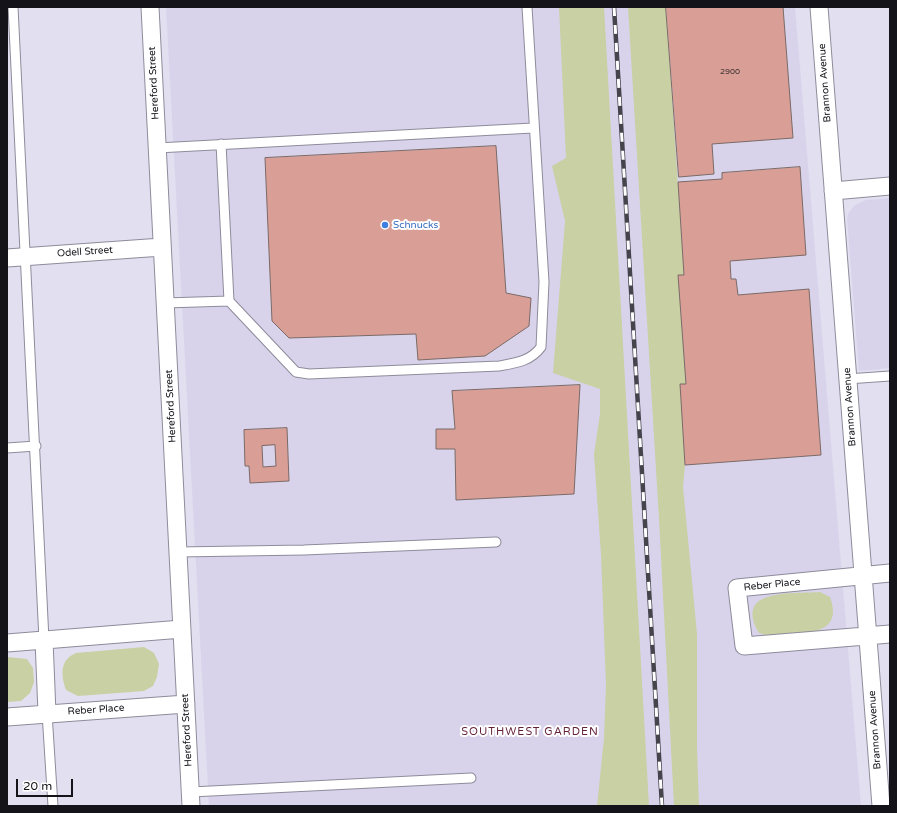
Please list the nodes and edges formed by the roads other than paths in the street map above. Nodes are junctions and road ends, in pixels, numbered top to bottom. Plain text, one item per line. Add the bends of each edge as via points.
1 (13, 7) edge
2 (150, 7) edge
3 (527, 7) edge
4 (819, 7) edge
5 (12, 54) edge
6 (533, 128) junction
7 (221, 144) junction
8 (157, 148) junction
9 (890, 186) edge
10 (833, 190) junction
11 (162, 247) junction
12 (25, 257) junction
13 (7, 258) edge
14 (229, 301) junction
15 (165, 303) junction
16 (890, 376) edge
17 (847, 379) junction
18 (36, 446) junction
19 (7, 448) edge
20 (496, 542) dead end
21 (178, 552) junction
22 (890, 574) edge
23 (863, 576) junction
24 (182, 629) junction
25 (890, 634) edge
26 (868, 636) junction
27 (44, 640) junction
28 (7, 643) edge
29 (186, 704) junction
30 (47, 713) junction
31 (7, 716) edge
32 (471, 778) dead end
33 (191, 799) edge
34 (53, 806) edge
35 (881, 806) edge

1 - 5 lane
2 - 8 street, Hereford Street
3 - 6 lane
4 - 10 street, Brannon Avenue
5 - 12 lane
6 - 7 lane
6 - 14 lane via 544,282 541,346 535,355 522,362 499,366 309,374 296,372
7 - 8 lane
7 - 14 lane
8 - 11 street, Hereford Street
9 - 10 street
10 - 17 street, Brannon Avenue
11 - 12 street, Odell Street
11 - 15 street, Hereford Street
12 - 13 street, Odell Street
12 - 18 lane
14 - 15 lane
15 - 21 street, Hereford Street
16 - 17 lane
17 - 23 street, Brannon Avenue
18 - 19 lane
18 - 27 lane
20 - 21 lane
21 - 24 street, Hereford Street
22 - 23 street, Reber Place
23 - 26 street, Brannon Avenue
23 - 26 street, Reber Place via 737,588 744,646
24 - 27 street
24 - 29 street, Hereford Street
25 - 26 street, Reber Place
26 - 35 street, Brannon Avenue
27 - 28 street
27 - 30 street
29 - 30 street, Reber Place
29 - 33 street, Hereford Street
30 - 31 street, Reber Place
30 - 34 lane
32 - 33 lane

